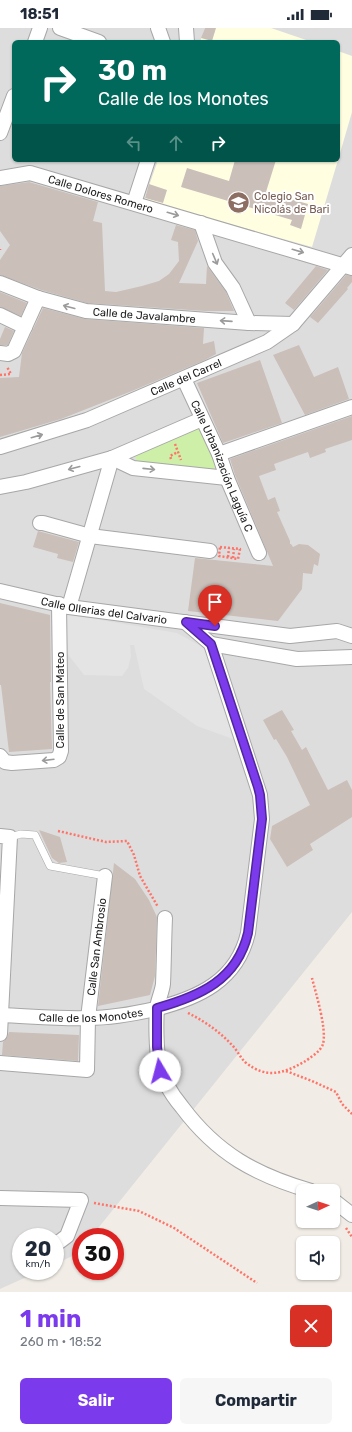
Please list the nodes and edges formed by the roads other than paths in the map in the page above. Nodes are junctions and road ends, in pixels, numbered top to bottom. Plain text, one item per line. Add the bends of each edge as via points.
1 (40, 28) edge
2 (60, 28) edge
3 (158, 28) edge
4 (186, 28) edge
5 (35, 40) edge
6 (93, 40) edge
7 (162, 40) edge
8 (187, 40) edge
9 (12, 100) edge
10 (3, 119) edge
11 (0, 133) edge
12 (147, 162) edge
13 (0, 178) edge
14 (134, 203) junction
15 (201, 223) junction
16 (349, 263) edge
17 (0, 283) edge
18 (38, 298) junction
19 (0, 315) edge
20 (249, 323) junction
21 (293, 324) junction
22 (25, 327) junction
23 (0, 353) edge
24 (184, 379) junction
25 (352, 407) edge
26 (202, 419) junction
27 (0, 447) edge
28 (219, 454) junction
29 (112, 458) junction
30 (227, 478) junction
31 (0, 487) edge
32 (40, 523) dead end
33 (90, 536) junction
34 (210, 551) dead end
35 (259, 553) dead end
36 (0, 591) edge
37 (64, 605) junction
38 (186, 622) junction
39 (352, 636) edge
40 (211, 644) junction
41 (352, 657) edge
42 (0, 756) edge
43 (5, 837) edge
44 (105, 876) joint
45 (165, 918) road end
46 (157, 1008) junction
47 (0, 1015) edge
48 (88, 1018) junction
49 (0, 1034) edge
50 (0, 1063) edge
51 (296, 1186) edge
52 (0, 1198) edge
53 (340, 1206) edge
54 (352, 1216) edge
55 (64, 1238) edge

1 - 5 street
2 - 6 street
3 - 7 street
4 - 8 street
9 - 10 street
10 - 11 street
12 - 14 street
13 - 14 street, Calle Dolores Romero via 30,173
14 -> 15 street, Calle Dolores Romero
15 -> 16 street, Calle Dolores Romero
15 -> 20 street via 215,263 233,288
16 - 21 street, Calle del Carrel
17 - 18 street, Calle de Javalambre
20 -> 18 street, Calle de Javalambre via 86,311
18 - 22 street
19 - 22 street
20 - 21 street, Calle de Javalambre
21 - 24 street, Calle del Carrel via 267,342
22 - 23 street via 14,351 8,354
24 - 26 street, Calle Urbanización Laguía C
27 -> 24 street, Calle del Carrel via 87,420
25 - 28 street
26 - 28 street, Calle Urbanización Laguía C
26 - 29 street
28 - 30 street, Calle Urbanización Laguía C
29 -> 30 street via 133,468
29 -> 31 street
29 - 33 street, Calle de San Mateo
30 - 35 street, Calle Urbanización Laguía C
32 - 33 street
33 - 34 street
33 - 37 street, Calle de San Mateo
36 - 37 street, Calle Ollerias del Calvario
37 - 38 street, Calle Ollerias del Calvario
37 -> 42 street, Calle de San Mateo via 62,751 59,757 47,761 12,763 6,762
38 - 39 street, Calle Ollerias del Calvario via 290,636 337,631
38 - 40 street
40 - 41 street via 297,658
40 - 46 street, Calle de los Monotes via 260,795 262,819 248,933 245,945 232,968 218,982 202,993
43 - 44 lane via 35,835 50,866
43 - 47 street
44 - 48 street, Calle San Ambrosio
45 - 46 street via 163,986
46 - 48 street, Calle de los Monotes via 121,1016
46 - 51 street via 160,1071 192,1120 206,1136 247,1166
47 - 48 street, Calle de los Monotes
47 - 49 street
48 - 50 street, Calle San Ambrosio via 87,1070
52 - 55 street via 81,1200
53 - 54 street

